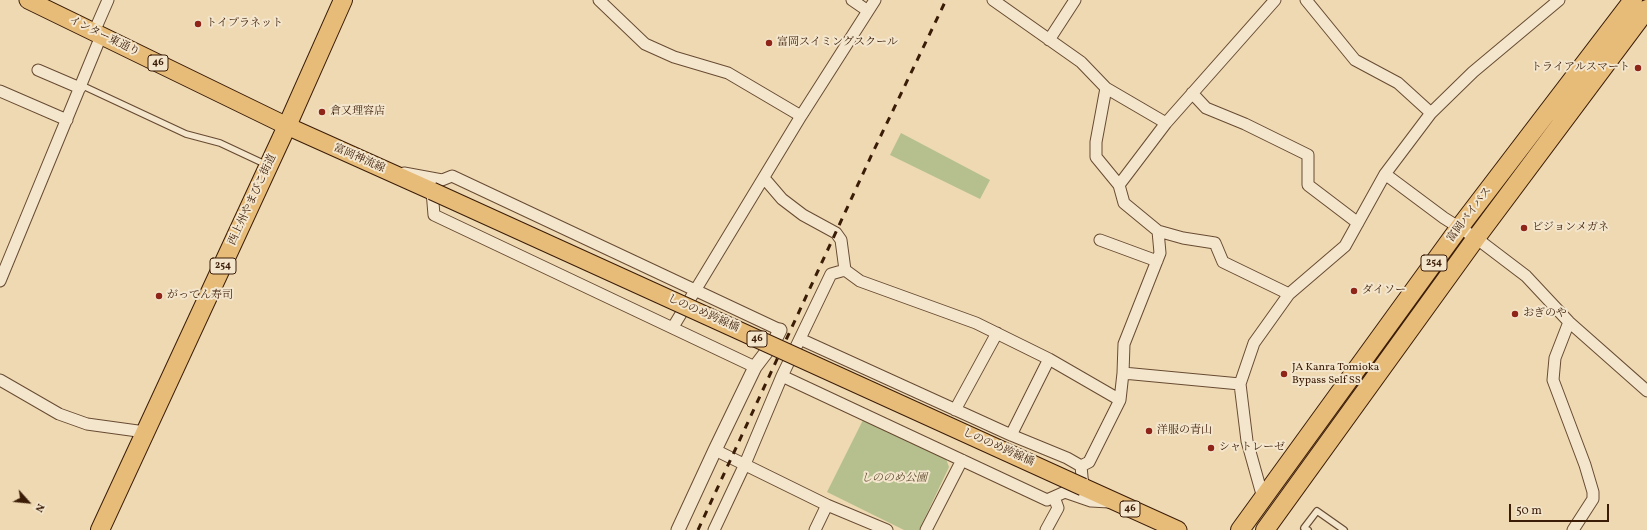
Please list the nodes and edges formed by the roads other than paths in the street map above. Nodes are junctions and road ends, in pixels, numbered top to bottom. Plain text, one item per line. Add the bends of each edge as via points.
1 (28, 0) edge
2 (108, 0) edge
3 (343, 0) edge
4 (599, 0) edge
5 (852, 0) edge
6 (875, 0) edge
7 (993, 0) edge
8 (1075, 0) edge
9 (1275, 0) edge
10 (1306, 0) edge
11 (1559, 0) edge
12 (1630, 1) edge
13 (1647, 9) edge
14 (868, 11) junction
15 (98, 34) junction
16 (1049, 40) junction
17 (38, 70) dead end
18 (81, 87) junction
19 (1106, 88) junction
20 (0, 91) edge
21 (1192, 93) junction
22 (1430, 113) junction
23 (801, 116) junction
24 (67, 120) junction
25 (1166, 123) junction
26 (287, 126) junction
27 (269, 166) junction
28 (380, 169) junction
29 (1385, 174) junction
30 (764, 178) junction
31 (1119, 185) junction
32 (432, 192) junction
33 (1358, 222) junction
34 (1459, 228) junction
35 (1158, 231) junction
36 (1476, 238) junction
37 (1100, 240) dead end
38 (1157, 261) junction
39 (845, 270) junction
40 (0, 281) edge
41 (695, 290) junction
42 (1289, 294) junction
43 (1570, 322) junction
44 (673, 327) junction
45 (780, 330) joint
46 (997, 333) junction
47 (800, 339) junction
48 (1049, 359) junction
49 (755, 367) junction
50 (1124, 373) junction
51 (782, 376) junction
52 (0, 380) edge
53 (1240, 384) junction
54 (1647, 391) edge
55 (1120, 400) junction
56 (955, 410) junction
57 (145, 432) junction
58 (1011, 435) junction
59 (715, 450) junction
60 (962, 460) junction
61 (745, 464) junction
62 (1081, 466) junction
63 (1083, 487) junction
64 (1054, 497) junction
65 (1263, 498) junction
66 (1117, 503) junction
67 (827, 505) junction
68 (100, 530) edge
69 (678, 530) edge
70 (714, 530) edge
71 (816, 530) edge
72 (887, 530) edge
73 (926, 530) edge
74 (1046, 530) edge
75 (1178, 530) edge
76 (1240, 530) edge
77 (1265, 530) edge
78 (1308, 530) edge
79 (1344, 530) edge
80 (1573, 530) edge

1 - 15 main road, インター東通り / 46
2 - 15 street
3 - 26 highway, 西上州やまびこ街道 / 254
4 - 23 street via 645,44 674,57 728,73
5 - 14 street
6 - 14 street
7 - 16 street
8 - 16 street
9 - 21 street
10 - 22 street via 1355,60 1398,84
11 - 22 street via 1473,72
12 - 34 highway, 富岡バイパス / 254
13 - 36 highway, 富岡バイパス / 254
14 - 23 street
15 - 18 street
15 - 26 main road, インター東通り / 46
16 - 19 street via 1081,62
17 - 18 street
18 - 24 street
18 - 27 lane via 186,134 220,143
19 - 25 street
19 - 31 street via 1096,142 1096,157
20 - 24 street
21 - 25 street
21 - 33 street via 1206,108 1308,155 1308,185
22 - 29 street
23 - 30 street
24 - 40 street
25 - 31 street
26 - 27 highway, 西上州やまびこ街道 / 254
26 - 28 main road, 富岡神流線 / 46
27 - 57 highway, 西上州やまびこ街道 / 254
28 - 32 main road, 富岡神流線 / 46
28 - 41 street via 442,180 452,176
29 - 33 street
29 - 34 street
30 - 39 street via 782,199 803,215 836,233 841,240
30 - 41 street
31 - 35 street via 1124,203
32 - 44 street via 434,216
32 - 63 main road, しののめ跨線橋 / 46, bridge
33 - 42 street via 1345,246
34 - 36 street
34 - 65 highway, 富岡バイパス / 254
35 - 38 street via 1160,253
35 - 42 street via 1215,243 1223,262
36 - 43 street via 1526,276
36 - 77 highway, 富岡バイパス / 254
37 - 38 street
38 - 50 street via 1124,344
39 - 46 street via 860,281
39 - 47 street via 831,274
41 - 44 street
41 - 45 street
42 - 53 street via 1254,343
43 - 54 street
43 - 80 street via 1555,358 1553,380 1593,492 1593,499
44 - 49 street
45 - 49 street
46 - 48 street
46 - 56 street
47 - 51 street
47 - 56 street
48 - 55 street
48 - 58 street
49 - 59 street
50 - 53 street
50 - 55 street
51 - 60 street
51 - 61 street
52 - 57 street via 59,414 86,424
53 - 65 street via 1247,441
55 - 62 street via 1089,462
56 - 58 street
57 - 68 highway, 西上州やまびこ街道 / 254
58 - 62 street
59 - 61 street
59 - 69 street
60 - 64 street via 1047,500
60 - 73 street
61 - 67 street
61 - 70 street
62 - 63 street
63 - 66 main road, 46
64 - 66 street via 1065,492 1091,501
64 - 74 street via 1058,508
65 - 76 highway, 富岡バイパス / 254
66 - 75 main road, 46
67 - 71 street
67 - 72 street
78 - 79 lane via 1304,528 1317,511

